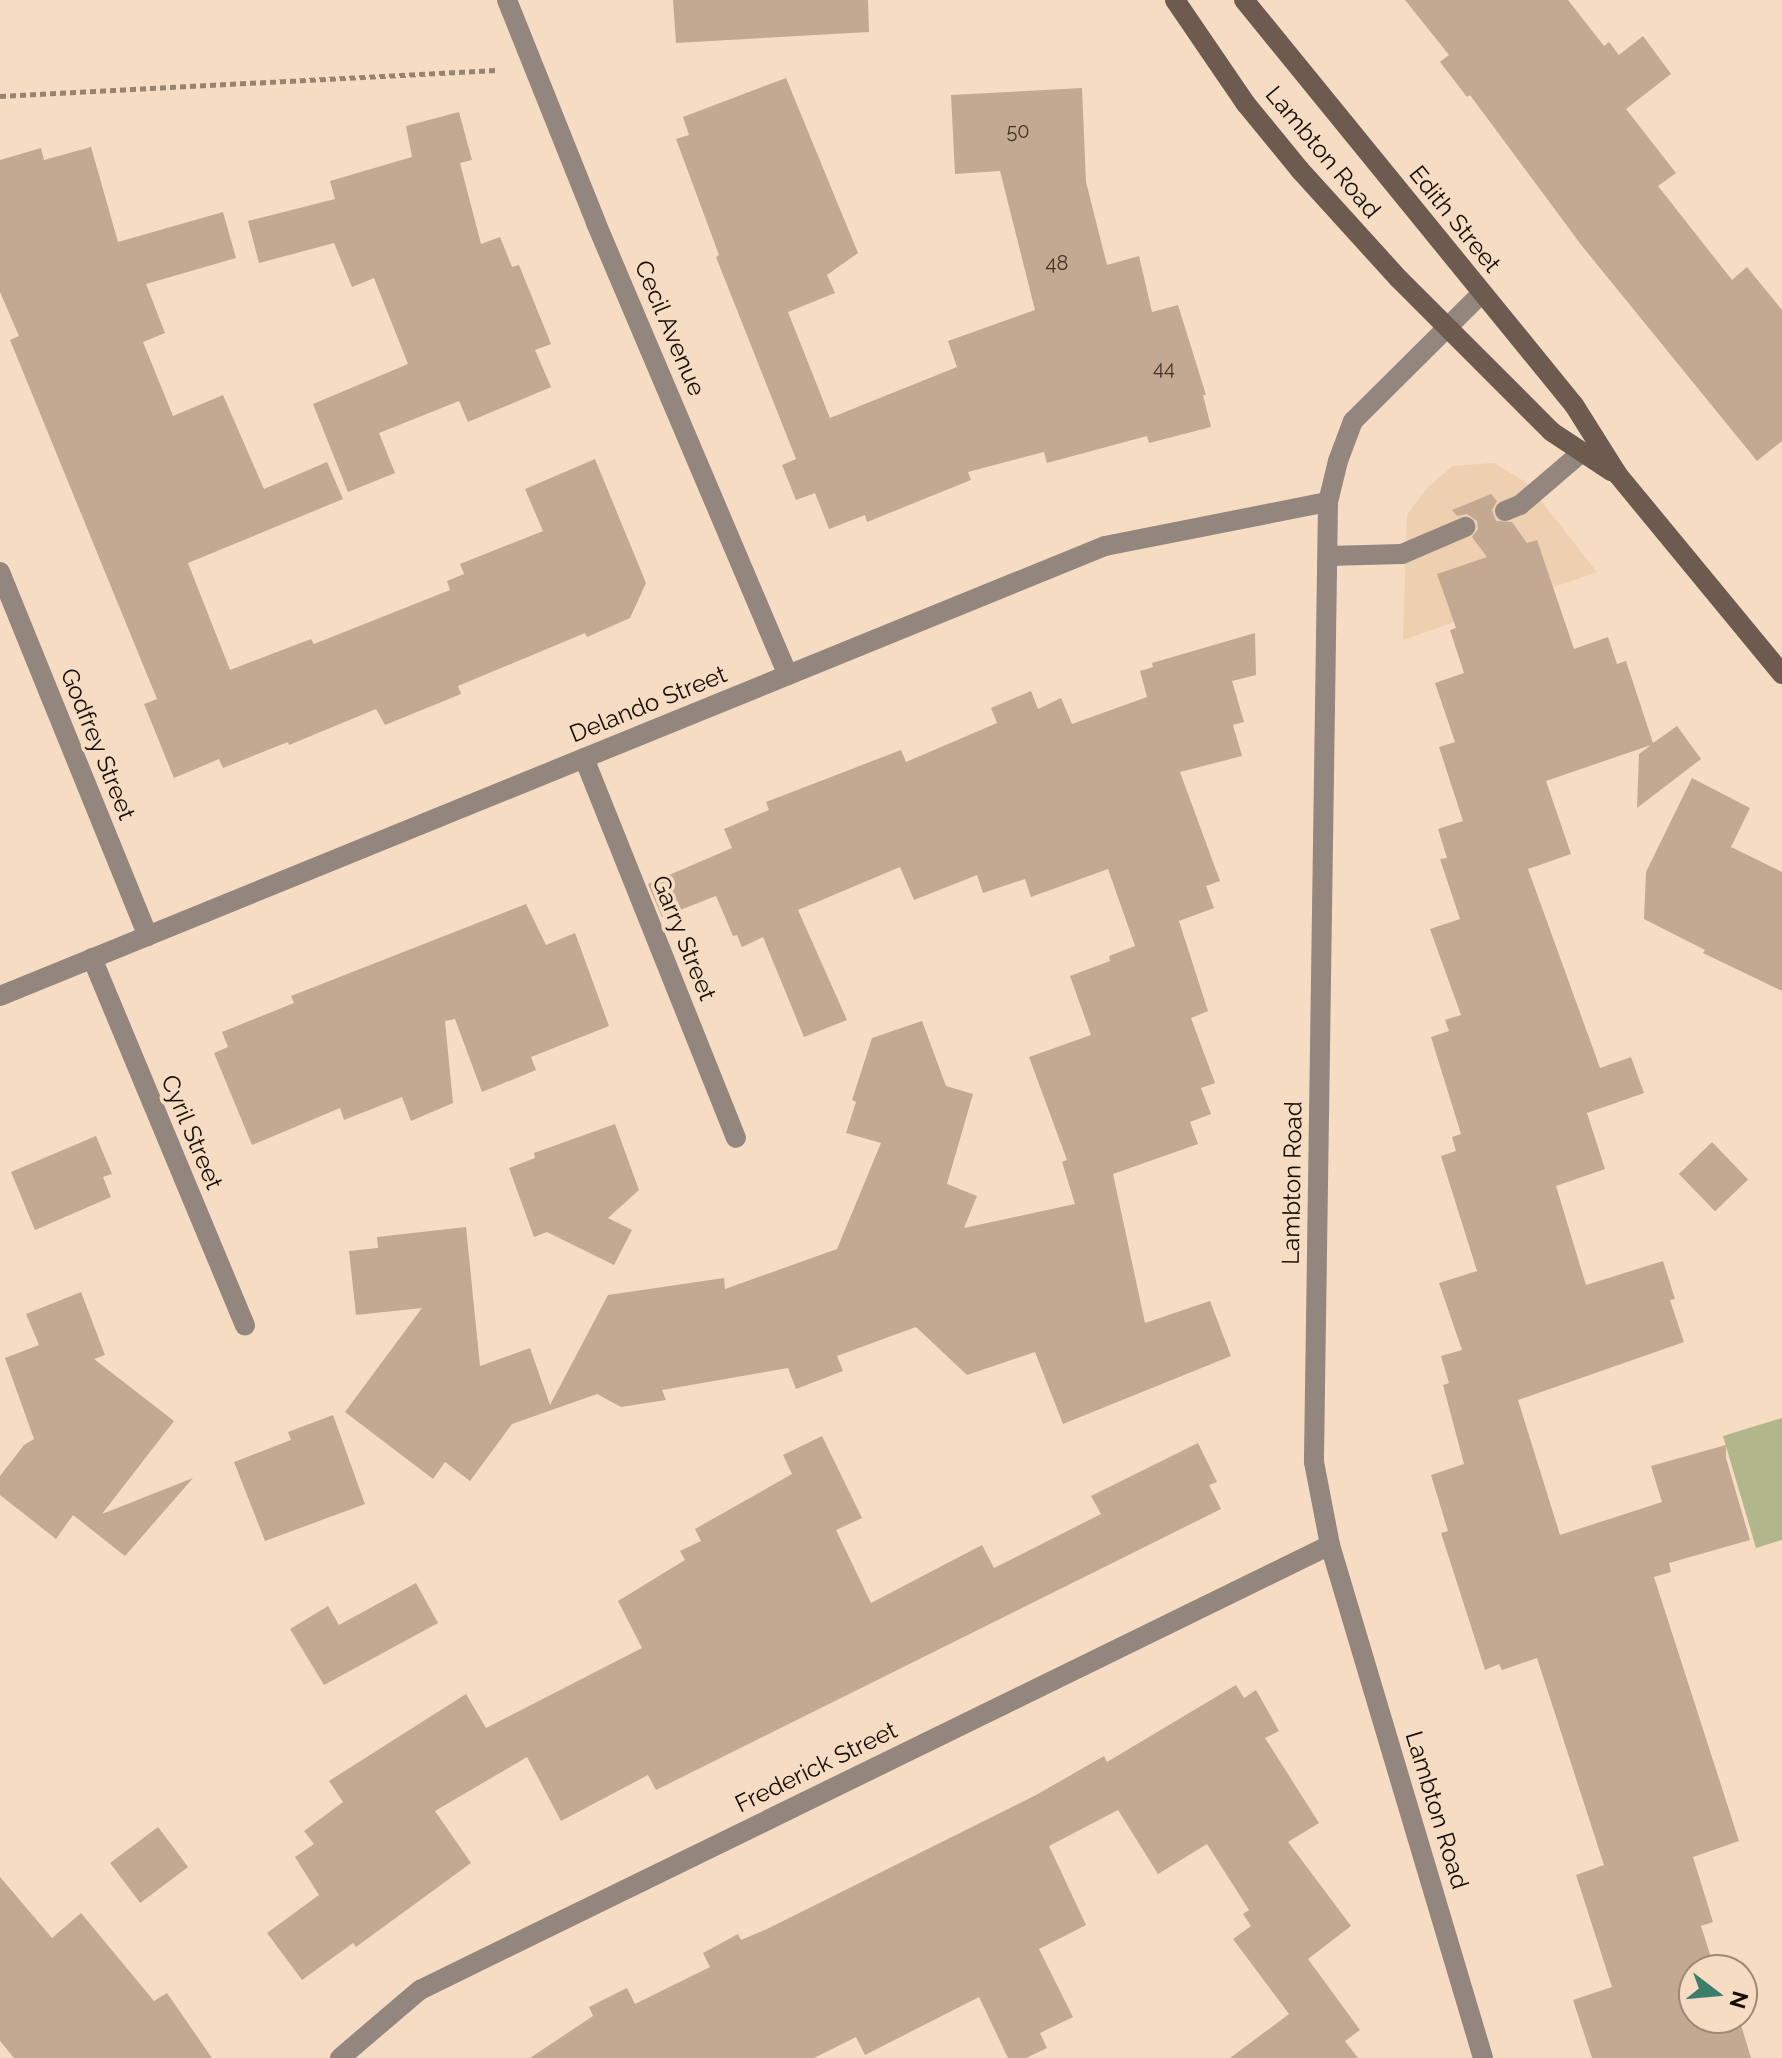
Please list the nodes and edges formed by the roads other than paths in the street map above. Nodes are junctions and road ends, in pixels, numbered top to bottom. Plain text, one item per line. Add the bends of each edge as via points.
1 (507, 0) edge
2 (1175, 0) edge
3 (1244, 0) edge
4 (1482, 293) junction
5 (1446, 327) junction
6 (1582, 452) junction
7 (1618, 475) junction
8 (1328, 502) junction
9 (1505, 511) dead end
10 (1465, 527) dead end
11 (1328, 556) junction
12 (0, 572) edge
13 (1782, 674) edge
14 (788, 675) junction
15 (584, 758) junction
16 (148, 936) junction
17 (92, 958) junction
18 (0, 996) edge
19 (736, 1138) dead end
20 (245, 1325) dead end
21 (1330, 1545) junction
22 (340, 2058) edge
23 (1483, 2058) edge

1 - 14 street, Cecil Avenue
2 - 5 main road, Lambton Road via 1246,104 1300,170
3 - 4 main road, Edith Street
4 - 5 street, Lambton Road
4 - 7 main road, Edith Street via 1574,405
5 - 6 main road, Edith Street via 1552,432
5 - 8 street, Lambton Road via 1353,421
6 - 7 main road, Edith Street
6 - 9 street via 1520,505
7 - 13 main road, Edith Street
8 - 11 street, Lambton Road
8 - 14 street, Delando Street via 1105,546
10 - 11 street via 1402,554
11 - 21 street, Lambton Road via 1314,1462
12 - 16 street, Godfrey Street
14 - 15 street, Delando Street
15 - 16 street, Delando Street
15 - 19 street, Garry Street
16 - 17 street, Delando Street
17 - 18 street, Delando Street
17 - 20 street, Cyril Street
21 - 22 street, Frederick Street via 420,1990
21 - 23 street, Lambton Road

